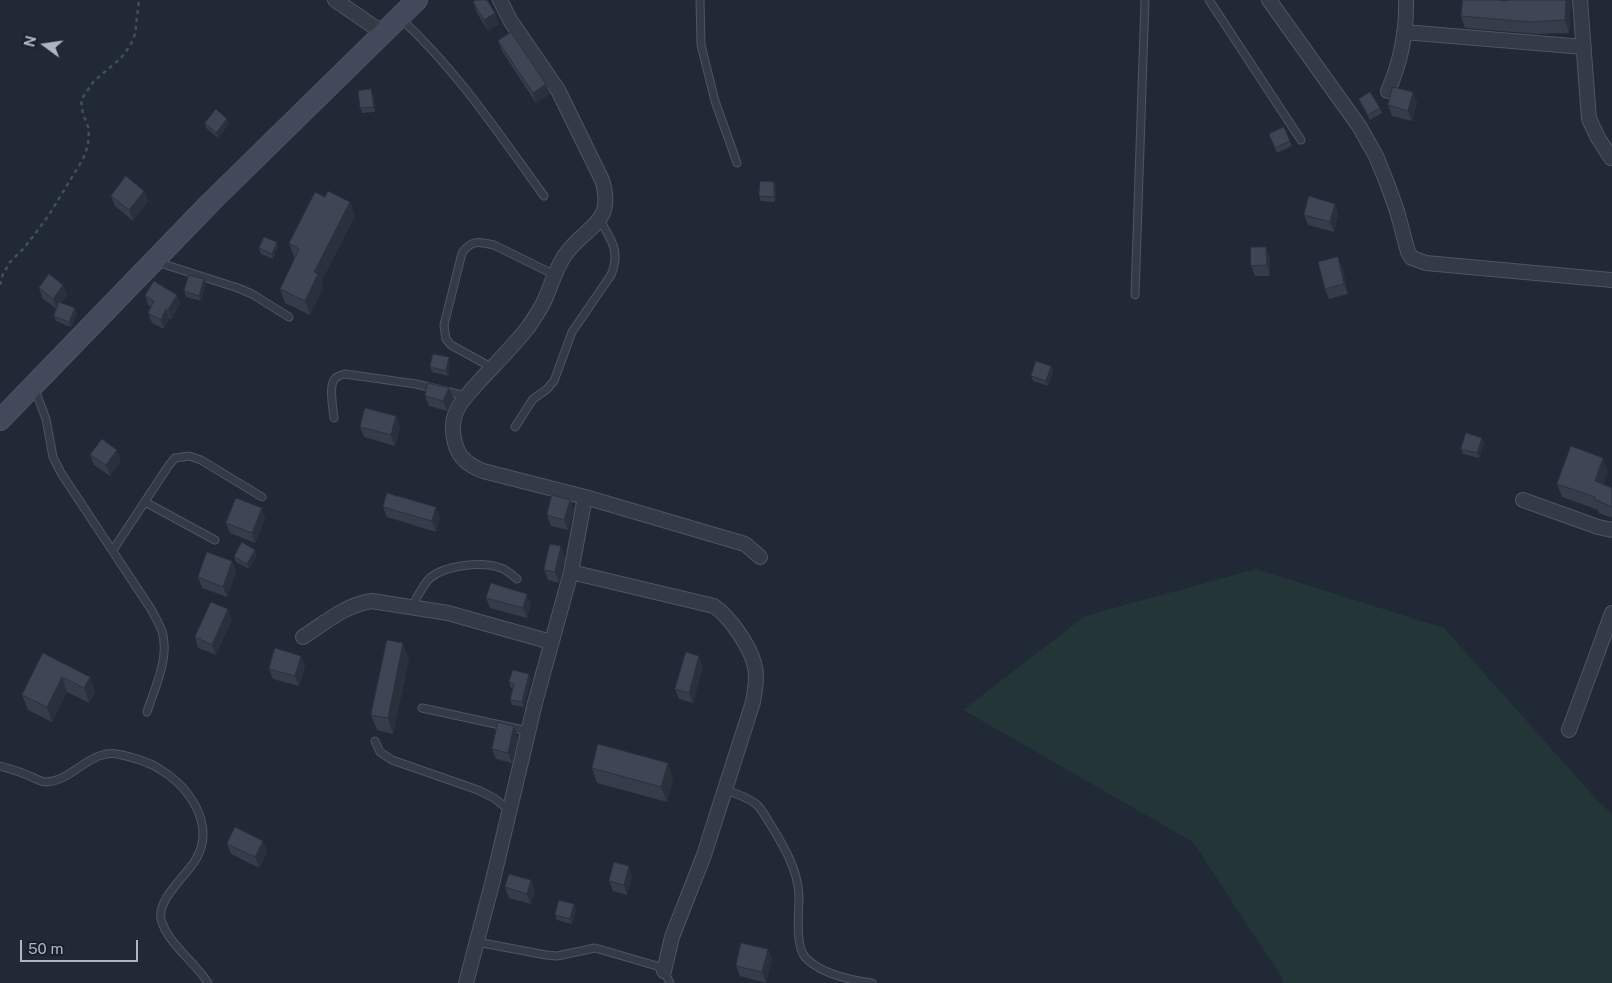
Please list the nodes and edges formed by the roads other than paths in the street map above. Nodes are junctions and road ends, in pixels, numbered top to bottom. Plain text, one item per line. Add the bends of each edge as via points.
1 (335, 0) edge
2 (417, 0) edge
3 (500, 0) edge
4 (700, 0) edge
5 (1146, 0) edge
6 (1209, 0) edge
7 (1269, 0) edge
8 (1406, 0) edge
9 (1580, 0) edge
10 (400, 17) junction
11 (1404, 32) junction
12 (383, 33) junction
13 (1584, 47) junction
14 (1388, 91) dead end
15 (1301, 140) dead end
16 (1611, 158) edge
17 (737, 163) dead end
18 (544, 196) dead end
19 (599, 219) junction
20 (154, 261) junction
21 (555, 274) junction
22 (1612, 280) edge
23 (1136, 296) dead end
24 (289, 317) dead end
25 (491, 367) junction
26 (34, 386) junction
27 (466, 396) junction
28 (334, 418) dead end
29 (0, 420) edge
30 (515, 427) dead end
31 (262, 497) dead end
32 (585, 497) junction
33 (1523, 500) dead end
34 (145, 502) junction
35 (1612, 530) edge
36 (215, 540) dead end
37 (113, 550) junction
38 (760, 557) dead end
39 (571, 572) junction
40 (516, 579) dead end
41 (412, 607) junction
42 (1612, 612) edge
43 (304, 637) dead end
44 (551, 642) junction
45 (422, 708) dead end
46 (147, 712) dead end
47 (528, 730) junction
48 (1569, 730) dead end
49 (375, 741) dead end
50 (0, 766) edge
51 (724, 790) junction
52 (509, 810) junction
53 (477, 942) junction
54 (667, 977) edge
55 (845, 981) edge
56 (208, 983) edge
57 (466, 983) edge
58 (872, 983) edge

1 - 12 street
2 - 10 main road
3 - 19 street via 558,90 602,180 606,203
4 - 17 lane via 701,45 715,101
5 - 23 lane
6 - 15 lane
7 - 22 street via 1359,126 1376,156 1412,258 1440,264
8 - 11 street
9 - 13 street
10 - 12 main road
10 - 18 lane via 455,75
11 - 13 street
11 - 14 street via 1400,61
12 - 20 main road
13 - 16 street via 1589,119
19 - 21 street via 566,253
19 - 30 lane via 615,248 610,275 572,332 554,381 533,399
20 - 24 lane via 238,288
20 - 26 main road
21 - 25 street via 539,311 517,341
21 - 25 lane via 494,245 476,242 468,245 462,253 444,325 446,338 451,345
25 - 27 street
26 - 29 main road
26 - 37 lane via 46,419 53,458 72,492
27 - 28 lane via 416,384 345,374 334,380 332,388
27 - 32 street via 457,410 452,433 461,457 469,466
31 - 34 lane via 201,460 182,456 169,465
32 - 38 street via 745,544
32 - 39 street
33 - 35 street
34 - 36 lane
34 - 37 lane
37 - 46 lane via 162,631 163,661
39 - 44 street
39 - 51 street via 707,603 720,610 738,632 755,664 756,683 753,702
40 - 41 lane via 492,566 447,568 437,572 425,584
41 - 43 street via 372,601 359,603 346,608
41 - 44 street via 448,613
42 - 48 street
44 - 47 street
45 - 47 lane
47 - 52 street
49 - 52 lane via 380,752 392,760 478,790
50 - 56 lane via 46,782 62,777 98,756 120,754 159,768 186,790 201,821 202,846 197,858 164,902 161,920 181,951
51 - 54 street via 704,855 672,937
51 - 55 lane via 747,798 759,807 786,850 799,893 800,949 820,968
52 - 53 street
53 - 54 lane via 557,956 595,948 648,962
53 - 57 street
55 - 58 lane

